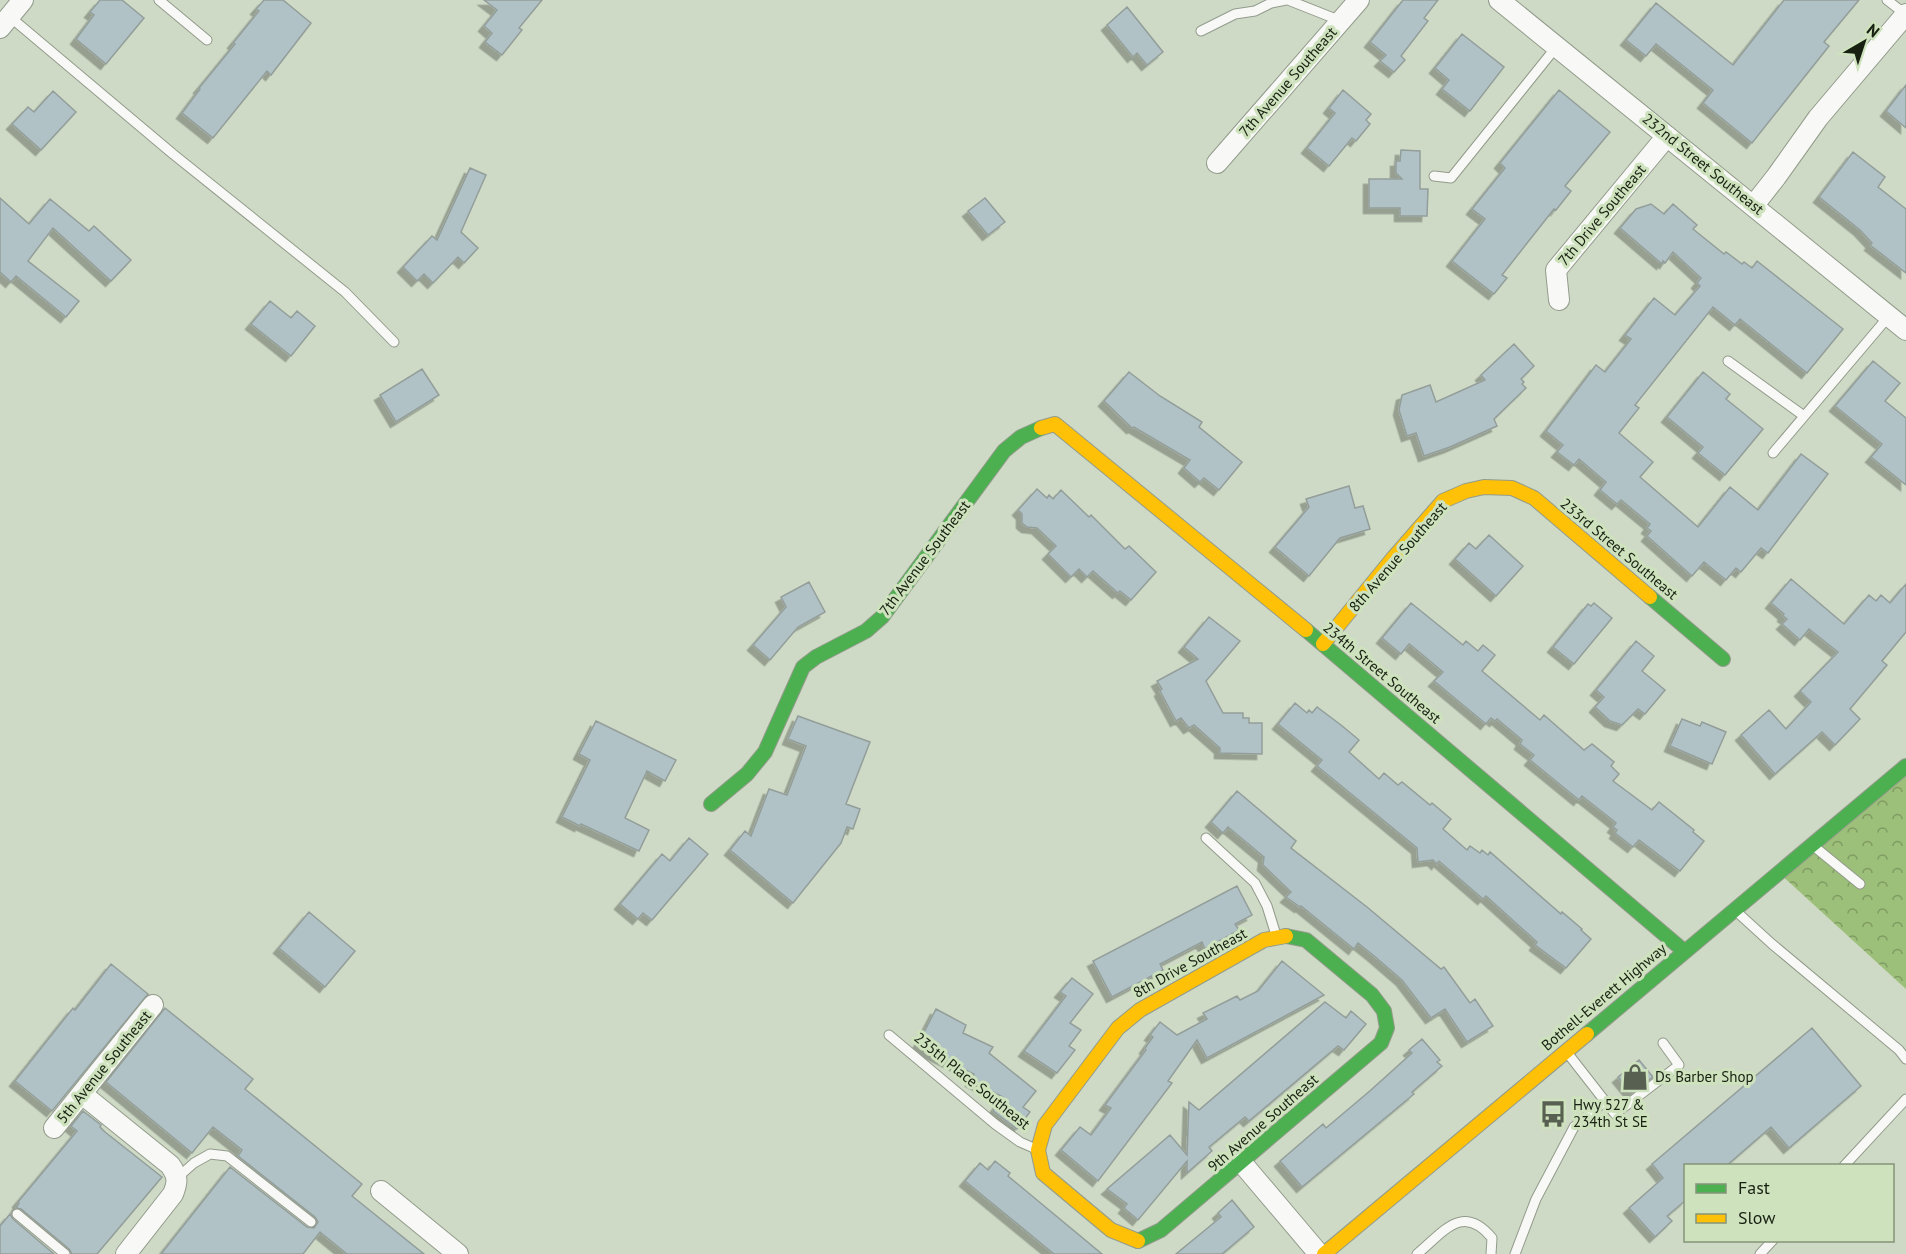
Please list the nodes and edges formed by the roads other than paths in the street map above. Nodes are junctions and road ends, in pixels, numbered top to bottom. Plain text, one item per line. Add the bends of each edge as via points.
1 (23, 0) edge
2 (159, 0) edge
3 (1287, 0) edge
4 (1359, 0) edge
5 (1499, 0) edge
6 (1887, 0) edge
7 (1906, 14) edge
8 (1341, 21) junction
9 (5, 22) edge
10 (1202, 32) dead end
11 (207, 40) dead end
12 (1557, 46) junction
13 (1667, 136) junction
14 (1217, 163) dead end
15 (1434, 176) dead end
16 (1754, 205) junction
17 (1559, 300) dead end
18 (1889, 316) junction
19 (1906, 330) edge
20 (394, 342) dead end
21 (1728, 361) dead end
22 (1804, 416) junction
23 (1055, 424) joint
24 (1773, 453) dead end
25 (1484, 487) joint
26 (1323, 644) junction
27 (1723, 659) dead end
28 (1906, 766) edge
29 (711, 804) dead end
30 (1206, 838) dead end
31 (1812, 845) junction
32 (1860, 884) dead end
33 (1734, 909) junction
34 (1281, 937) junction
35 (1684, 951) junction
36 (153, 1005) dead end
37 (889, 1035) dead end
38 (1663, 1043) dead end
39 (1565, 1051) junction
40 (1906, 1059) edge
41 (82, 1094) junction
42 (1906, 1099) edge
43 (1605, 1101) junction
44 (54, 1128) dead end
45 (1038, 1150) junction
46 (1242, 1163) junction
47 (1846, 1164) edge
48 (177, 1178) junction
49 (381, 1191) dead end
50 (17, 1214) dead end
51 (310, 1222) dead end
52 (1771, 1242) edge
53 (132, 1252) edge
54 (65, 1254) edge
55 (458, 1254) edge
56 (1319, 1254) edge
57 (1324, 1254) edge
58 (1417, 1254) edge
59 (1491, 1254) edge
60 (1515, 1254) edge
61 (1760, 1254) edge

1 - 9 street
2 - 11 lane
3 - 8 lane
3 - 10 lane via 1235,14
4 - 8 street, 7th Avenue Southeast
5 - 12 street, 232nd Street Southeast
6 - 7 lane
7 - 16 street via 1818,118
8 - 14 street, 7th Avenue Southeast
9 - 20 lane via 336,284
12 - 13 street, 232nd Street Southeast
12 - 15 lane via 1451,177
13 - 16 street, 232nd Street Southeast
13 - 17 street, 7th Drive Southeast via 1556,270
16 - 18 street, 232nd Street Southeast
18 - 19 street, 232nd Street Southeast
18 - 22 lane
21 - 22 lane
22 - 24 lane
23 - 26 street, 234th Street Southeast
23 - 29 street, 7th Avenue Southeast via 1036,428 1004,451 882,618 803,667 757,765
25 - 26 street, 8th Avenue Southeast via 1443,501
25 - 27 street, 233rd Street Southeast via 1512,488 1534,498
26 - 35 street, 234th Street Southeast
28 - 31 street, Bothell-Everett Highway
30 - 34 lane via 1255,884
31 - 32 lane
31 - 33 street, Bothell-Everett Highway
33 - 35 street, Bothell-Everett Highway
33 - 40 lane
34 - 45 street, 8th Drive Southeast via 1264,940 1140,1010 1118,1028 1045,1125
34 - 46 street, 9th Avenue Southeast via 1306,940 1372,996 1384,1011 1387,1028 1381,1043
35 - 39 street, Bothell-Everett Highway
36 - 41 street, 5th Avenue Southeast
37 - 45 lane, 235th Place Southeast via 995,1124
38 - 43 lane via 1679,1065 1615,1114
39 - 43 lane
39 - 57 street, Bothell-Everett Highway
41 - 44 street, 5th Avenue Southeast
41 - 48 street via 170,1165
42 - 47 lane
43 - 60 lane via 1574,1127 1536,1199
45 - 46 street, 9th Avenue Southeast via 1043,1173 1111,1230 1137,1242 1161,1230
46 - 56 street
48 - 51 lane via 210,1154 227,1156
48 - 53 street via 173,1194
49 - 55 street
50 - 54 lane
52 - 61 lane
58 - 59 lane via 1457,1221 1471,1221 1492,1238

